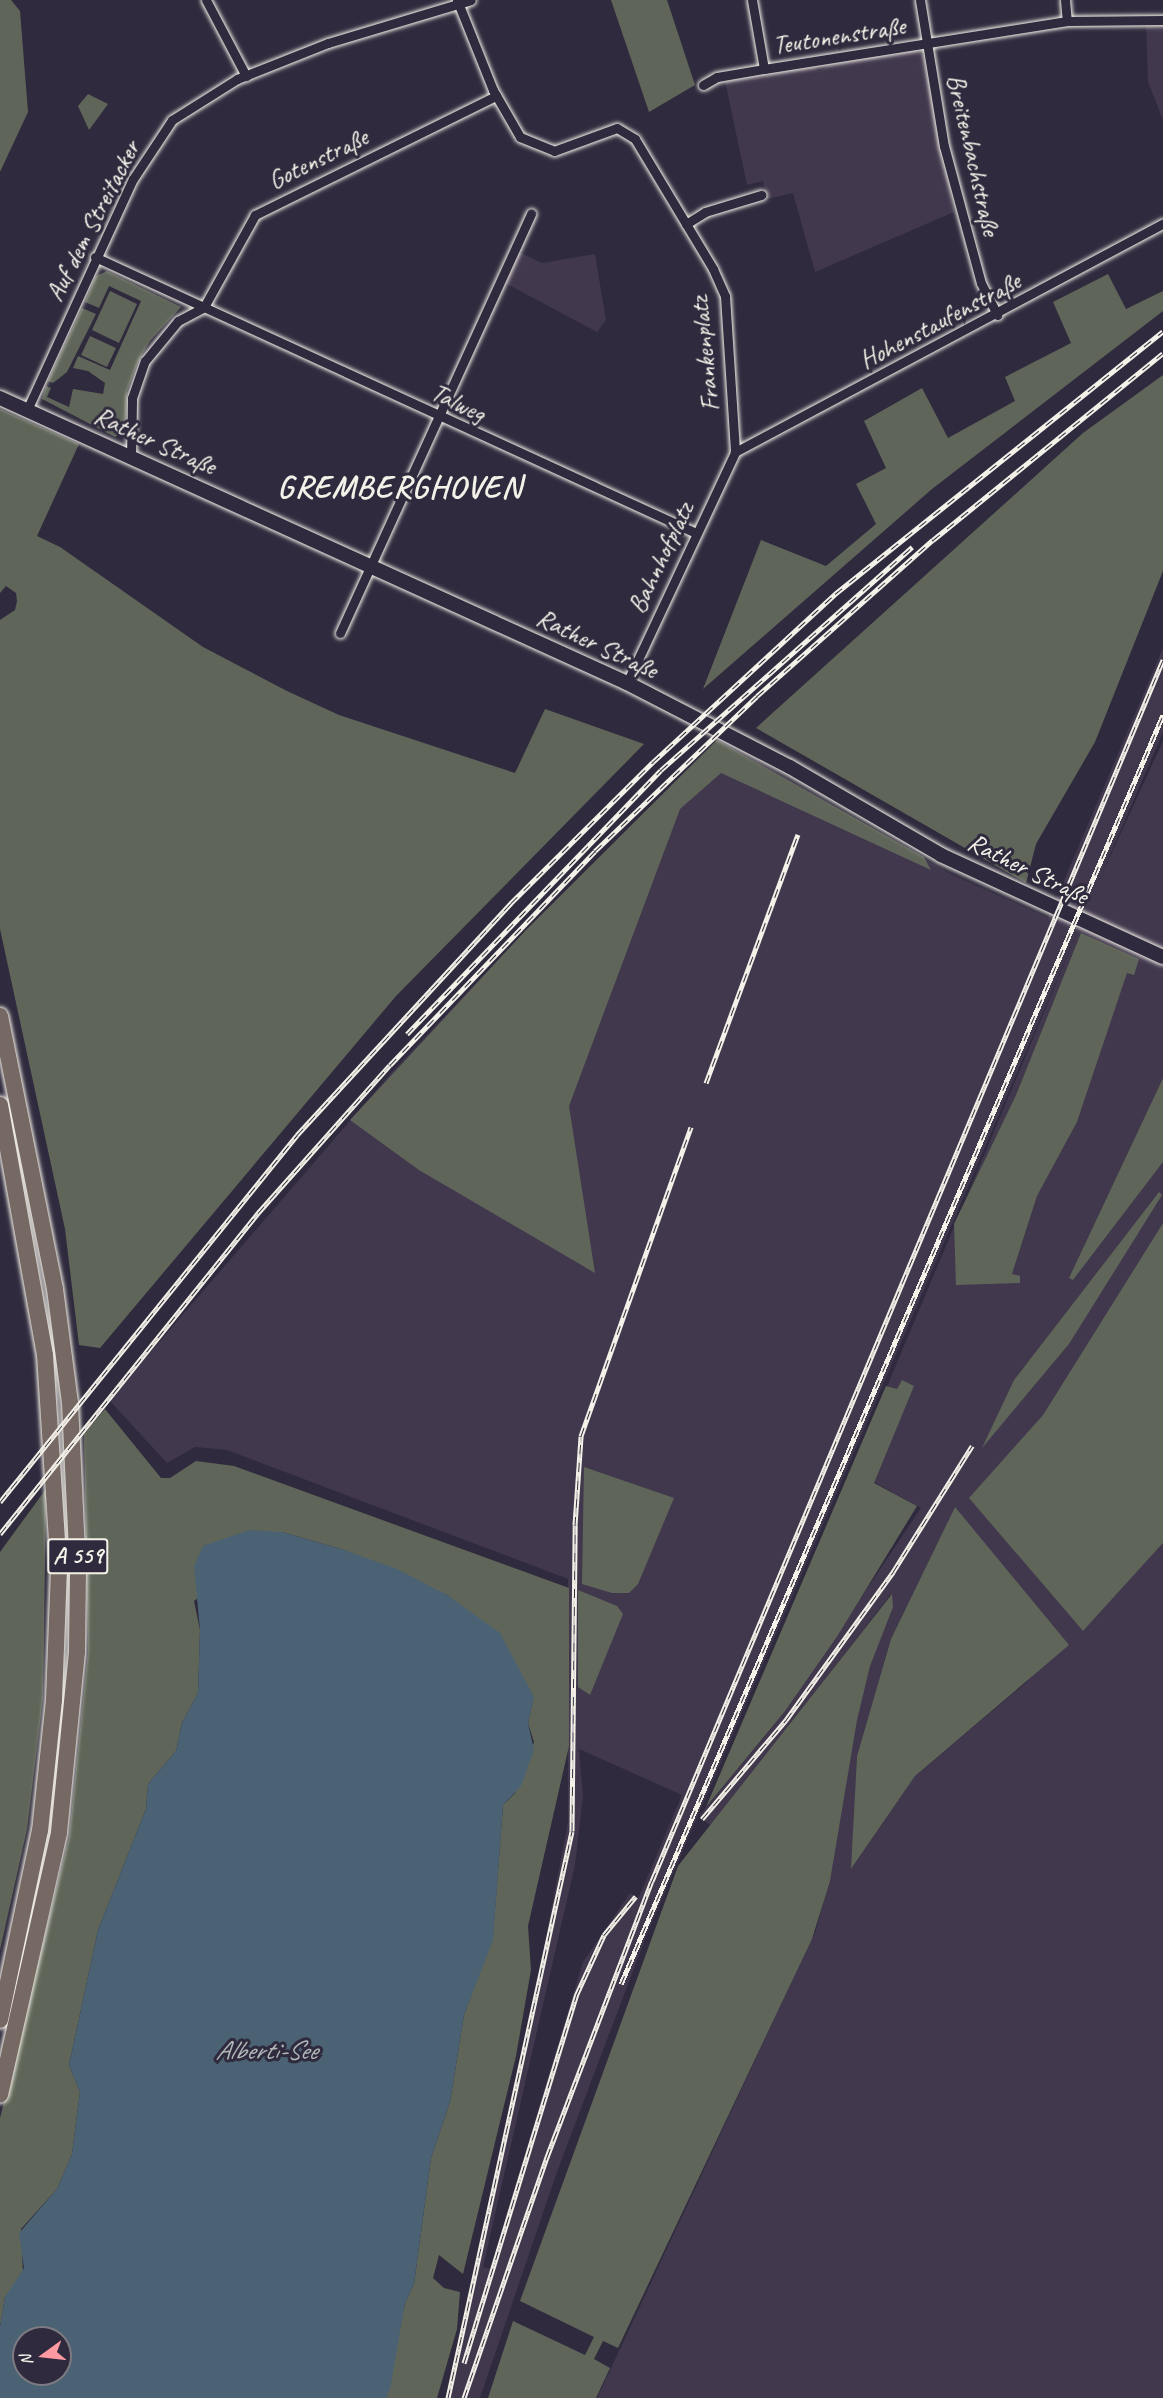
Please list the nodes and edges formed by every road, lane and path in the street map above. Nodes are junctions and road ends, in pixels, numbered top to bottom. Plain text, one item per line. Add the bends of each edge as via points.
1 (206, 0) edge
2 (471, 0) edge
3 (752, 0) edge
4 (920, 0) edge
5 (1065, 0) edge
6 (458, 2) edge
7 (1163, 20) edge
8 (1067, 21) junction
9 (928, 43) junction
10 (764, 69) junction
11 (246, 76) junction
12 (703, 86) dead end
13 (496, 96) junction
14 (761, 195) dead end
15 (531, 213) dead end
16 (1163, 223) edge
17 (686, 224) junction
18 (95, 257) junction
19 (204, 307) junction
20 (997, 315) junction
21 (0, 398) edge
22 (27, 410) junction
23 (439, 418) junction
24 (735, 452) junction
25 (131, 458) junction
26 (696, 533) junction
27 (371, 566) junction
28 (340, 633) dead end
29 (627, 683) junction
30 (1163, 957) edge
31 (0, 1016) edge
32 (0, 1105) edge
33 (0, 2020) edge
34 (0, 2094) edge

1 - 11 street
2 - 6 street, Auf dem Streitacker
3 - 10 street
4 - 9 street, Breitenbachstraße
5 - 8 street
6 - 11 street, Auf dem Streitacker via 328,43
6 - 13 street
7 - 8 street, Teutonenstraße
8 - 9 street, Teutonenstraße
9 - 10 street, Teutonenstraße
9 - 20 street, Breitenbachstraße via 944,146 981,283
10 - 12 street, Teutonenstraße via 717,77
11 - 18 street, Auf dem Streitacker via 217,88 172,120 133,178
13 - 17 street, Frankenplatz via 514,131 527,142 554,151 574,147 617,128 628,131
13 - 19 street, Gotenstraße via 255,215
14 - 17 street via 705,212
15 - 23 street
16 - 20 street, Hohenstaufenstraße
17 - 24 street, Frankenplatz via 725,296
18 - 19 street, Talweg
18 - 22 street, Auf dem Streitacker
19 - 23 street, Talweg
19 - 25 street via 178,321 145,361 132,398
20 - 24 street, Hohenstaufenstraße
21 - 22 street, Rather Straße
22 - 25 street, Rather Straße
23 - 26 street, Talweg
23 - 27 street
24 - 26 street, Bahnhofplatz
25 - 27 street, Rather Straße
26 - 29 street, Bahnhofplatz
27 - 28 street
27 - 29 street, Rather Straße
29 - 30 street, Rather Straße via 781,762 941,855
31 - 34 highway, A 559 via 55,1289 70,1403 78,1569 75,1681 59,1833
32 - 33 highway, A 559 via 45,1355 59,1557 54,1700 41,1820

